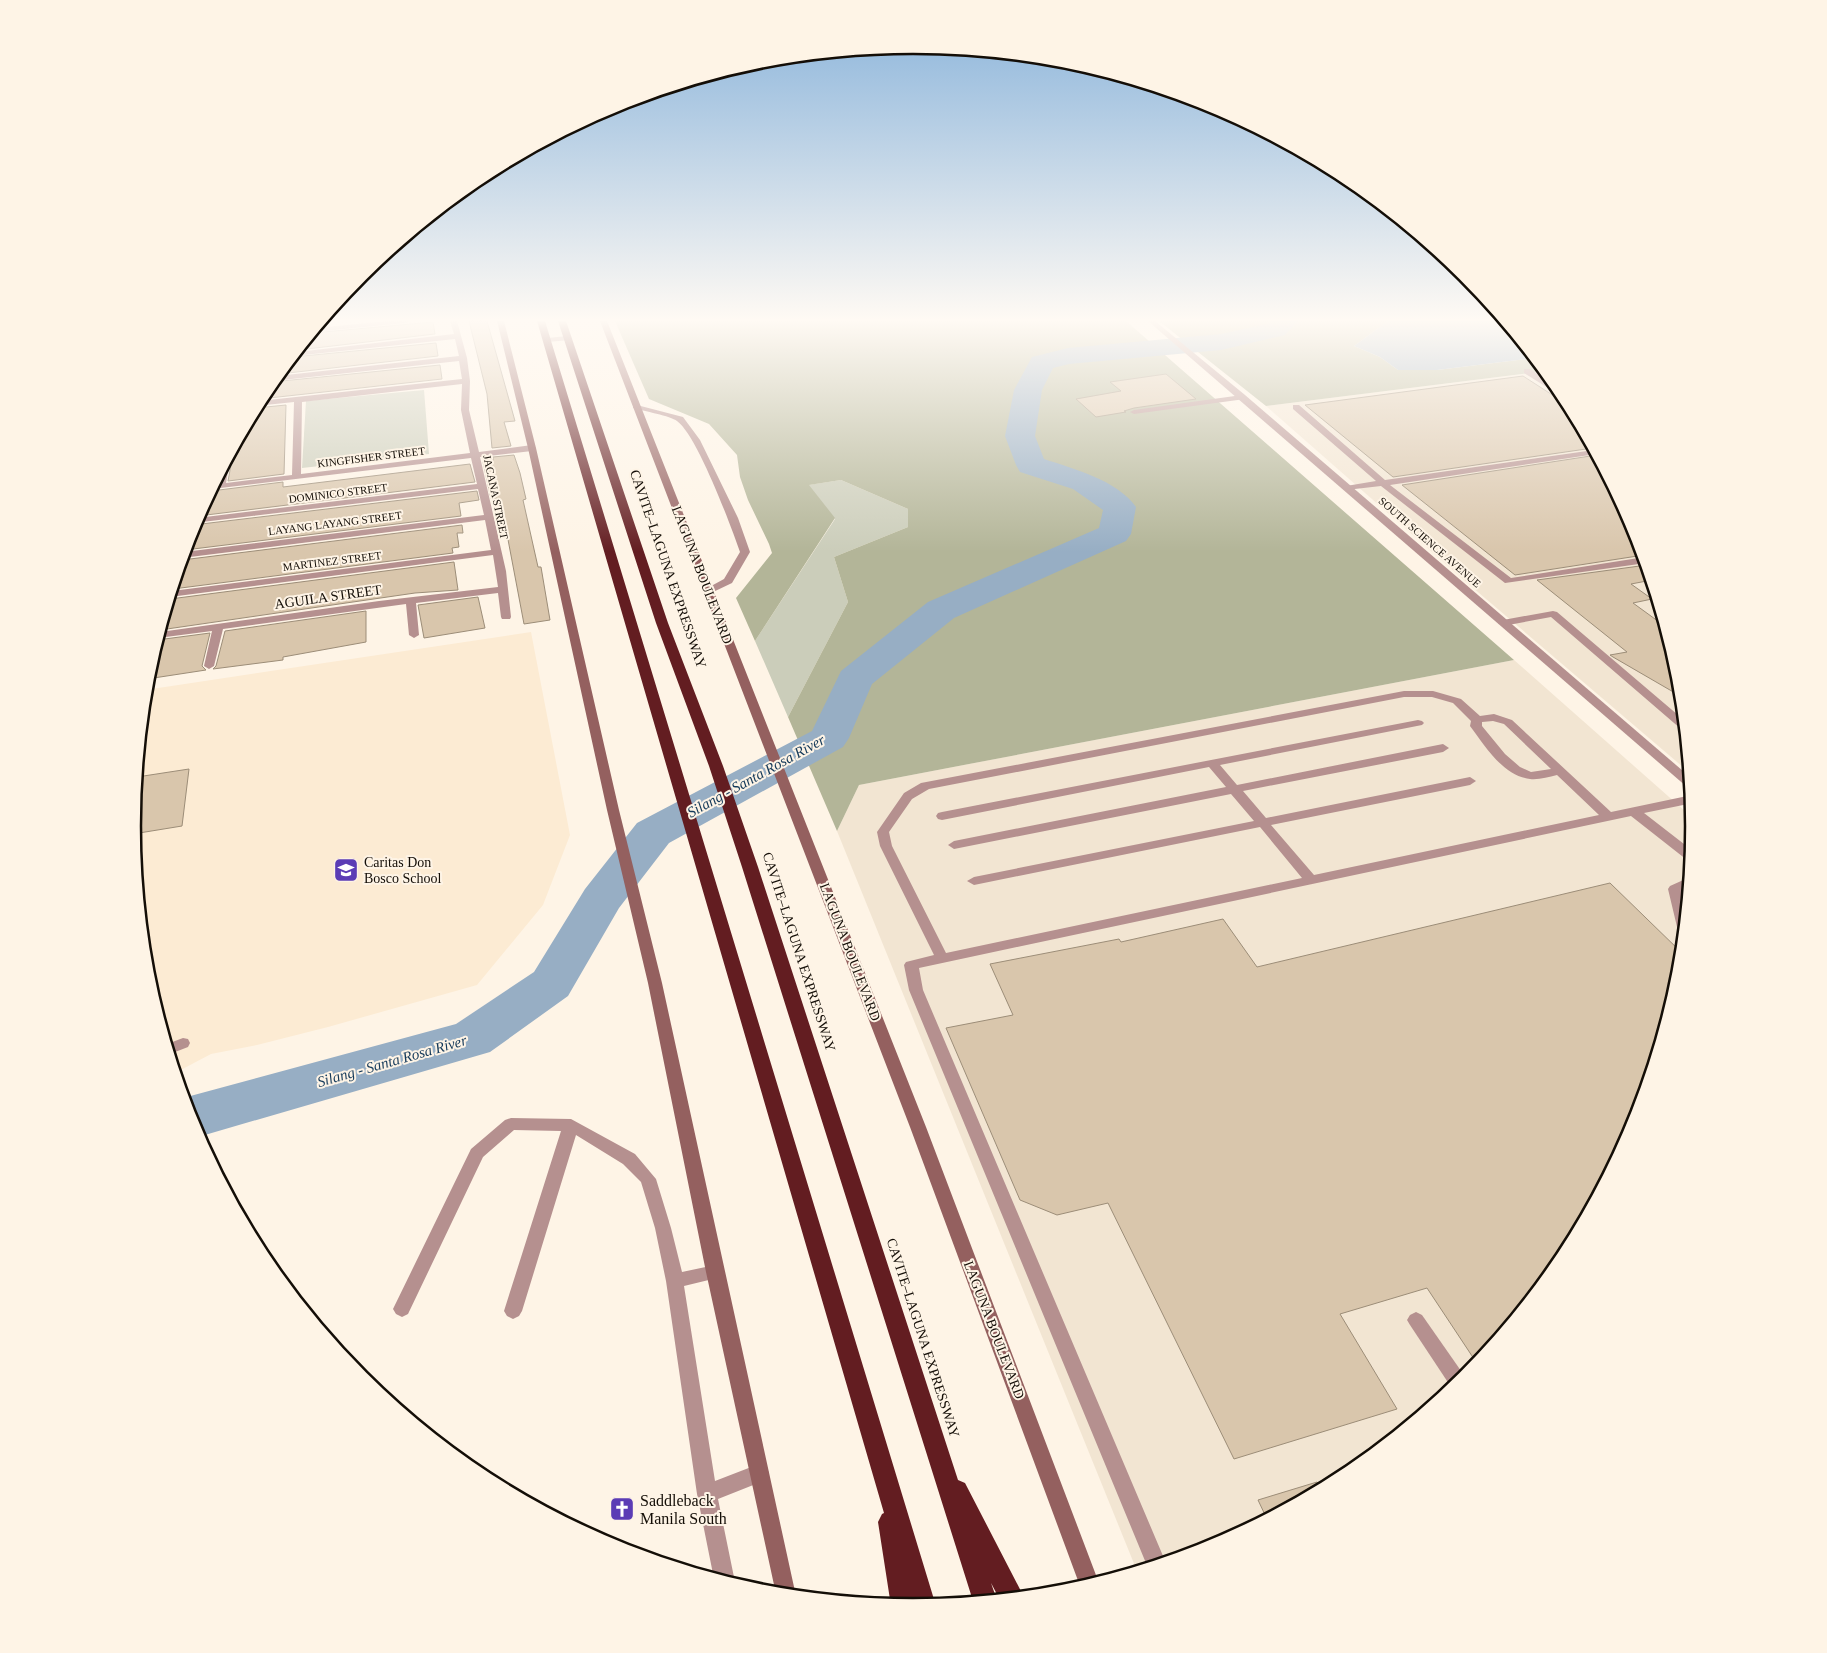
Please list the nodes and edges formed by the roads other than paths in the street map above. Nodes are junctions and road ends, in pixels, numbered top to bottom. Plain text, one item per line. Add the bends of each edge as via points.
1 (306, 398) edge
2 (465, 398) edge
3 (519, 398) edge
4 (564, 398) edge
5 (587, 398) edge
6 (633, 398) edge
7 (1234, 398) edge
8 (1243, 398) edge
9 (298, 399) junction
10 (267, 403) edge
11 (636, 406) junction
12 (1296, 407) dead end
13 (1134, 412) dead end
14 (532, 448) junction
15 (1590, 453) edge
16 (476, 456) junction
17 (296, 478) junction
18 (1384, 484) junction
19 (483, 486) junction
20 (219, 487) edge
21 (1349, 488) junction
22 (489, 517) junction
23 (204, 521) edge
24 (496, 552) junction
25 (191, 554) edge
26 (1638, 561) edge
27 (502, 590) junction
28 (707, 591) junction
29 (177, 593) edge
30 (411, 600) junction
31 (506, 618) dead end
32 (1504, 622) junction
33 (218, 627) junction
34 (165, 634) edge
35 (414, 635) dead end
36 (209, 666) dead end
37 (1477, 720) junction
38 (1679, 722) edge
39 (1418, 723) dead end
40 (1443, 748) dead end
41 (1212, 763) junction
42 (1559, 770) junction
43 (1685, 779) edge
44 (1470, 781) dead end
45 (1235, 789) junction
46 (1685, 800) edge
47 (1633, 811) junction
48 (942, 816) dead end
49 (1606, 816) junction
50 (1263, 823) junction
51 (954, 845) dead end
52 (1685, 852) edge
53 (1311, 880) junction
54 (974, 882) dead end
55 (1684, 884) edge
56 (1681, 915) edge
57 (942, 958) junction
58 (184, 1043) dead end
59 (173, 1047) edge
60 (571, 1125) junction
61 (715, 1272) junction
62 (675, 1282) junction
63 (402, 1309) dead end
64 (513, 1311) dead end
65 (1416, 1320) dead end
66 (1455, 1377) edge
67 (937, 1452) junction
68 (881, 1463) junction
69 (759, 1473) junction
70 (708, 1494) junction
71 (1154, 1561) edge
72 (724, 1575) edge
73 (1087, 1579) edge
74 (784, 1588) edge
75 (1010, 1593) edge
76 (983, 1596) edge
77 (902, 1599) edge
78 (922, 1599) edge

1 - 9 street
2 - 16 street, JACANA STREET via 465,410
3 - 14 main road
4 - 68 highway
5 - 67 highway, CAVITE–LAGUNA EXPRESSWAY via 662,623 750,866
6 - 11 main road, LAGUNA BOULEVARD
7 - 13 street
8 - 21 street, SOUTH SCIENCE AVENUE
9 - 10 street
9 - 17 street
11 - 28 main road, LAGUNA BOULEVARD
11 - 28 street via 680,419 696,440 734,518 745,552 728,581
12 - 18 street
14 - 16 street, KINGFISHER STREET
14 - 61 main road via 655,983
15 - 18 street
16 - 17 street, KINGFISHER STREET
16 - 19 street, JACANA STREET
17 - 20 street, KINGFISHER STREET
18 - 21 street
18 - 26 street via 1509,581
19 - 22 street, JACANA STREET
19 - 23 street, DOMINICO STREET
21 - 32 street, SOUTH SCIENCE AVENUE
22 - 24 street, JACANA STREET
22 - 25 street, LAYANG LAYANG STREET
24 - 27 street, JACANA STREET
24 - 29 street, MARTINEZ STREET
27 - 30 street, AGUILA STREET
27 - 31 street, JACANA STREET
28 - 73 main road, LAGUNA BOULEVARD via 918,1129
30 - 33 street, AGUILA STREET
30 - 35 street
32 - 38 street via 1553,614
32 - 43 street, SOUTH SCIENCE AVENUE
33 - 34 street, AGUILA STREET
33 - 36 street
37 - 42 street via 1494,717 1508,722
37 - 42 street via 1476,726 1513,770 1533,776
37 - 57 street via 1457,701 1433,694 1404,694 925,786 908,796 883,832 886,846
39 - 41 street
40 - 45 street
41 - 45 street
41 - 48 street
42 - 49 street
44 - 50 street
45 - 50 street
45 - 51 street
46 - 47 street
47 - 49 street
47 - 52 street
49 - 53 street
50 - 53 street
50 - 54 street
53 - 57 street
55 - 56 street via 1675,889
57 - 71 street via 910,965 916,990
58 - 59 street
60 - 62 street via 629,1160 648,1179
60 - 63 street via 511,1124 477,1153
60 - 64 street
61 - 62 street
61 - 69 main road
62 - 70 street
65 - 66 street
67 - 75 highway
67 - 76 highway, CAVITE–LAGUNA EXPRESSWAY
68 - 77 highway
68 - 78 highway
69 - 70 street
69 - 74 main road
70 - 72 street

